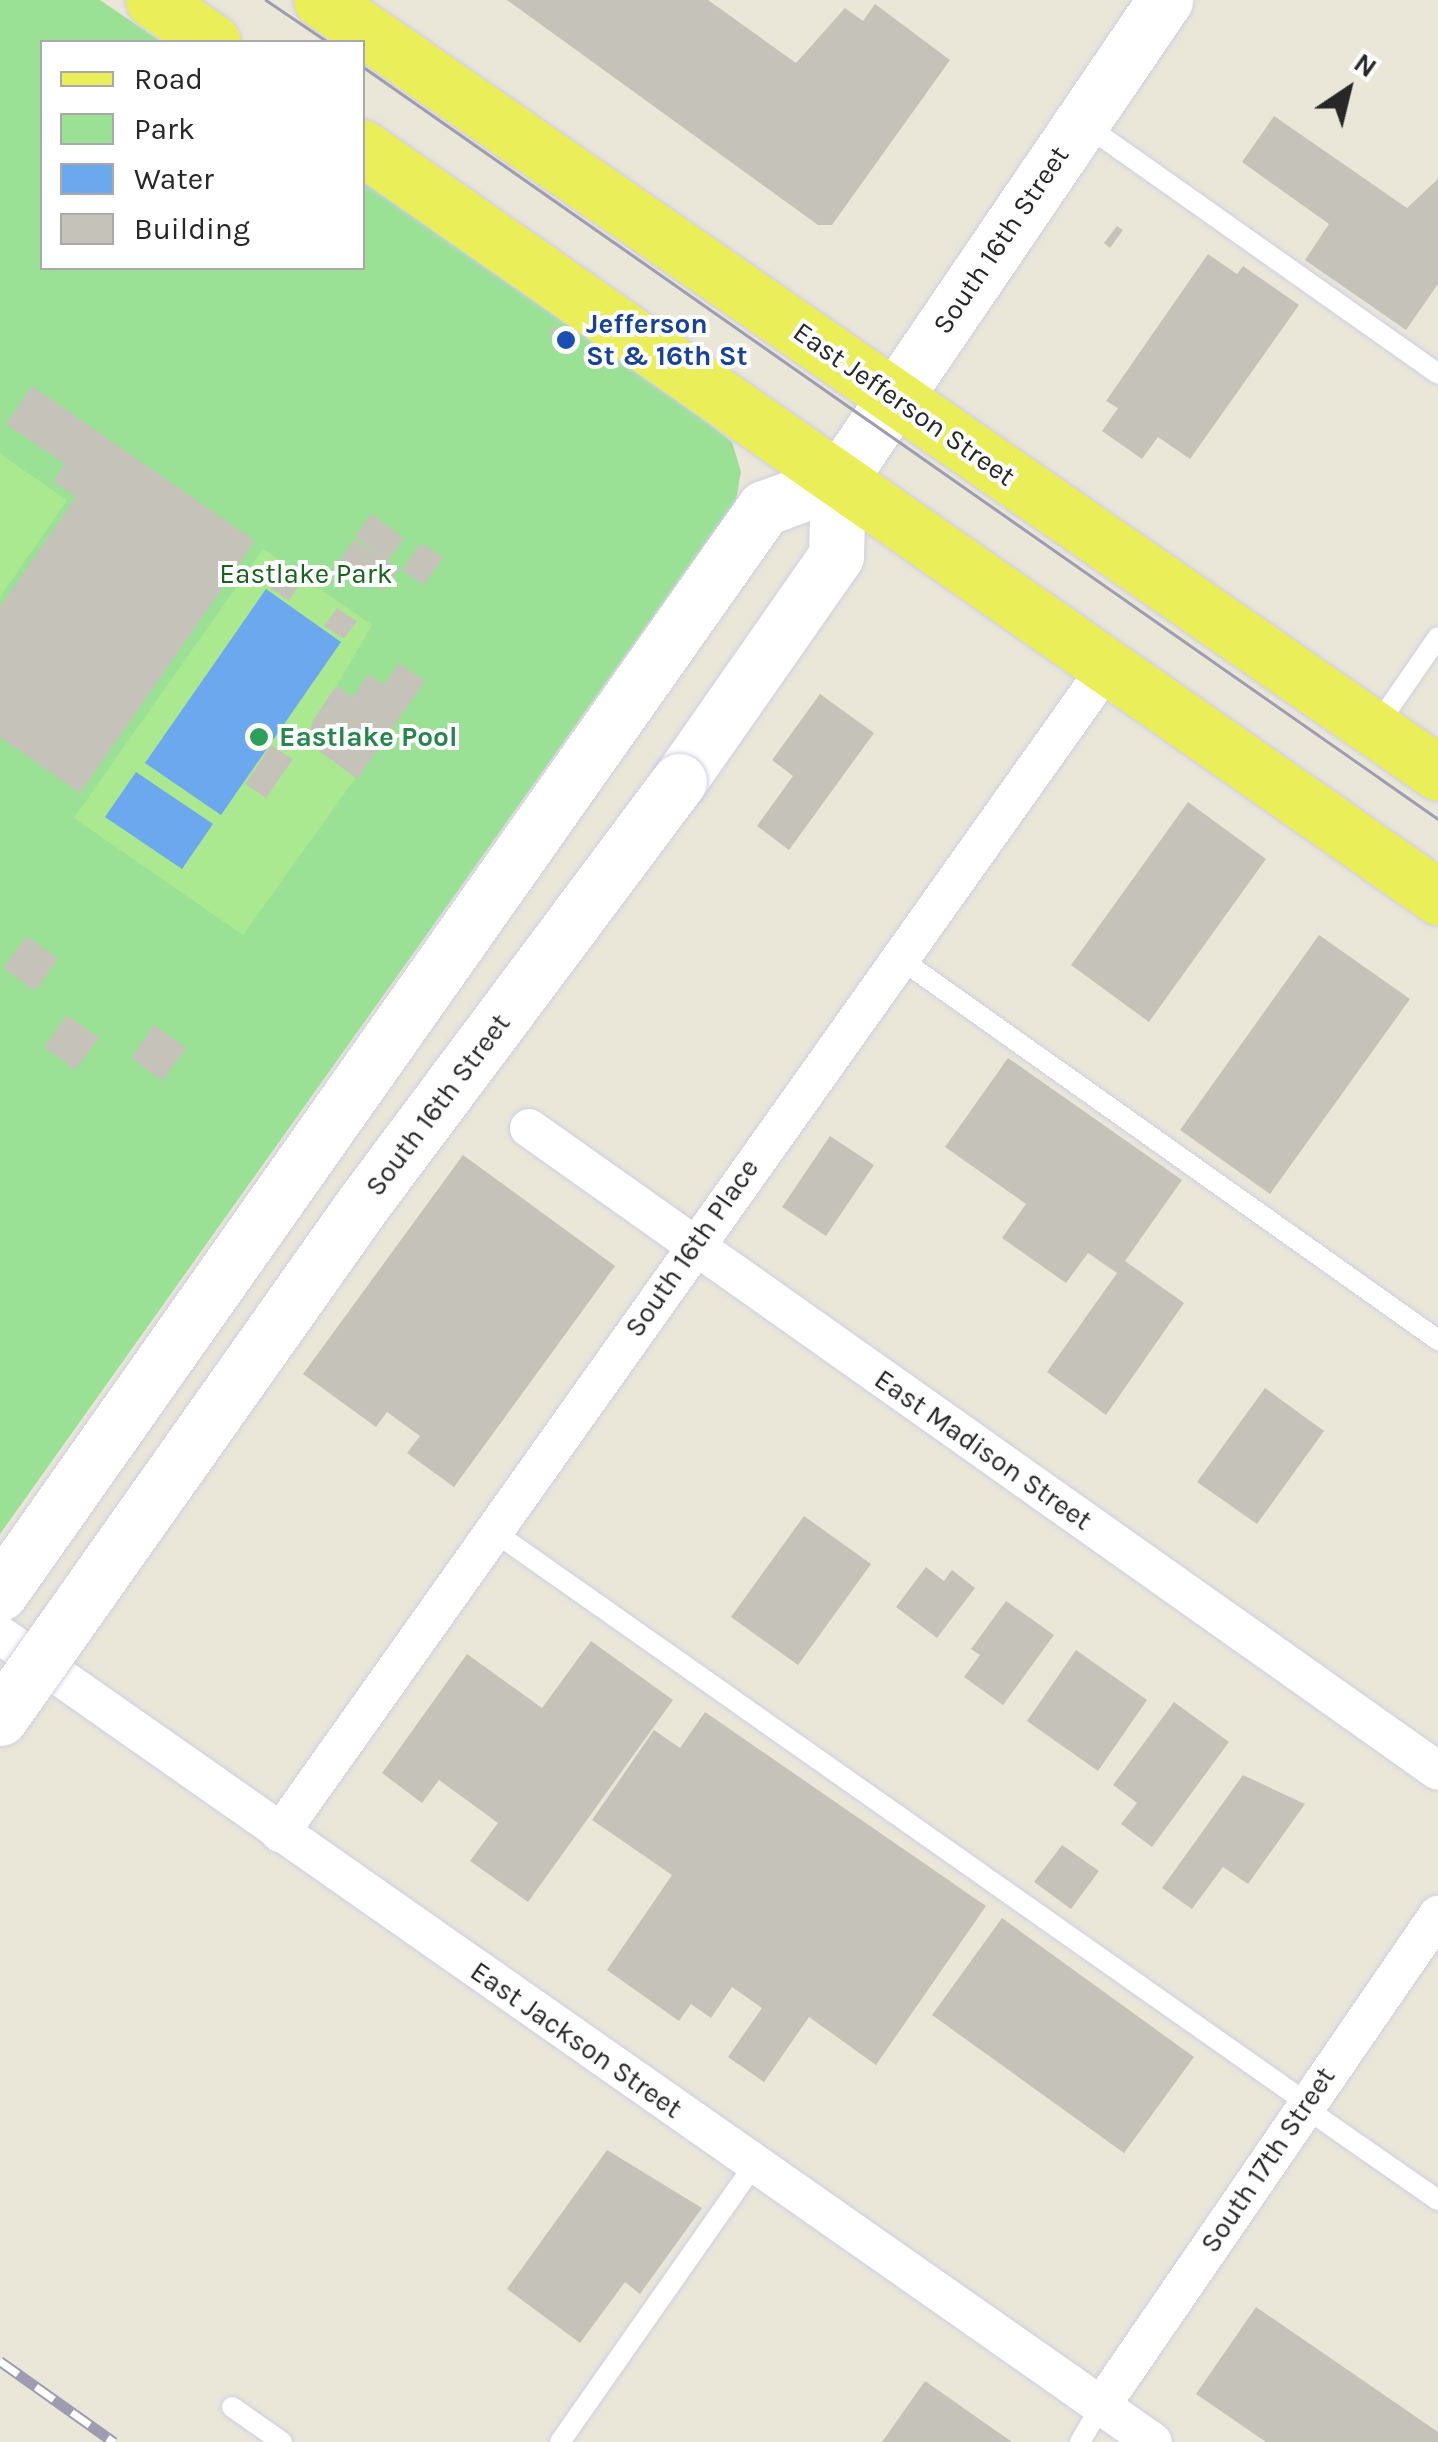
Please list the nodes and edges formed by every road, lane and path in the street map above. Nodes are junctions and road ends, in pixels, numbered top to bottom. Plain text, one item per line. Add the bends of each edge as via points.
1 (153, 0) edge
2 (193, 0) edge
3 (321, 0) edge
4 (1164, 0) edge
5 (211, 40) edge
6 (233, 40) edge
7 (1082, 122) junction
8 (365, 149) edge
9 (1438, 374) edge
10 (894, 398) junction
11 (838, 480) junction
12 (1438, 637) edge
13 (1108, 666) junction
14 (1374, 729) junction
15 (1438, 773) edge
16 (1438, 897) edge
17 (899, 958) junction
18 (529, 1128) dead end
19 (694, 1246) junction
20 (1438, 1340) edge
21 (492, 1531) junction
22 (0, 1593) edge
23 (0, 1635) edge
24 (0, 1718) edge
25 (1438, 1771) edge
26 (280, 1832) junction
27 (1438, 1915) edge
28 (1305, 2105) junction
29 (754, 2164) junction
30 (1438, 2200) edge
31 (1101, 2406) junction
32 (232, 2408) dead end
33 (282, 2442) edge
34 (560, 2442) edge
35 (1080, 2442) edge
36 (1153, 2442) edge

1 - 5 main road
2 - 6 main road
3 - 10 main road, East Jefferson Street
4 - 7 main road, South 16th Street
7 - 9 lane
7 - 10 main road, South 16th Street
8 - 11 main road
10 - 11 main road, South 16th Street
10 - 14 main road, East Jefferson Street
11 - 13 main road
11 - 22 main road via 764,508
11 - 24 main road, South 16th Street, bridge via 836,556 679,780 363,1204
12 - 14 lane
13 - 16 main road
13 - 17 street, South 16th Place
14 - 15 main road, East Jefferson Street
17 - 19 street, South 16th Place
17 - 20 lane
18 - 19 street, East Madison Street
19 - 21 street, South 16th Place
19 - 25 street, East Madison Street
21 - 26 street, South 16th Place
21 - 28 lane
23 - 26 street, East Jackson Street
26 - 29 street, East Jackson Street
27 - 28 street, South 17th Street
28 - 30 lane
28 - 31 street, South 17th Street
29 - 31 street, East Jackson Street
29 - 34 lane
31 - 35 lane
31 - 36 street, East Jackson Street
32 - 33 lane

